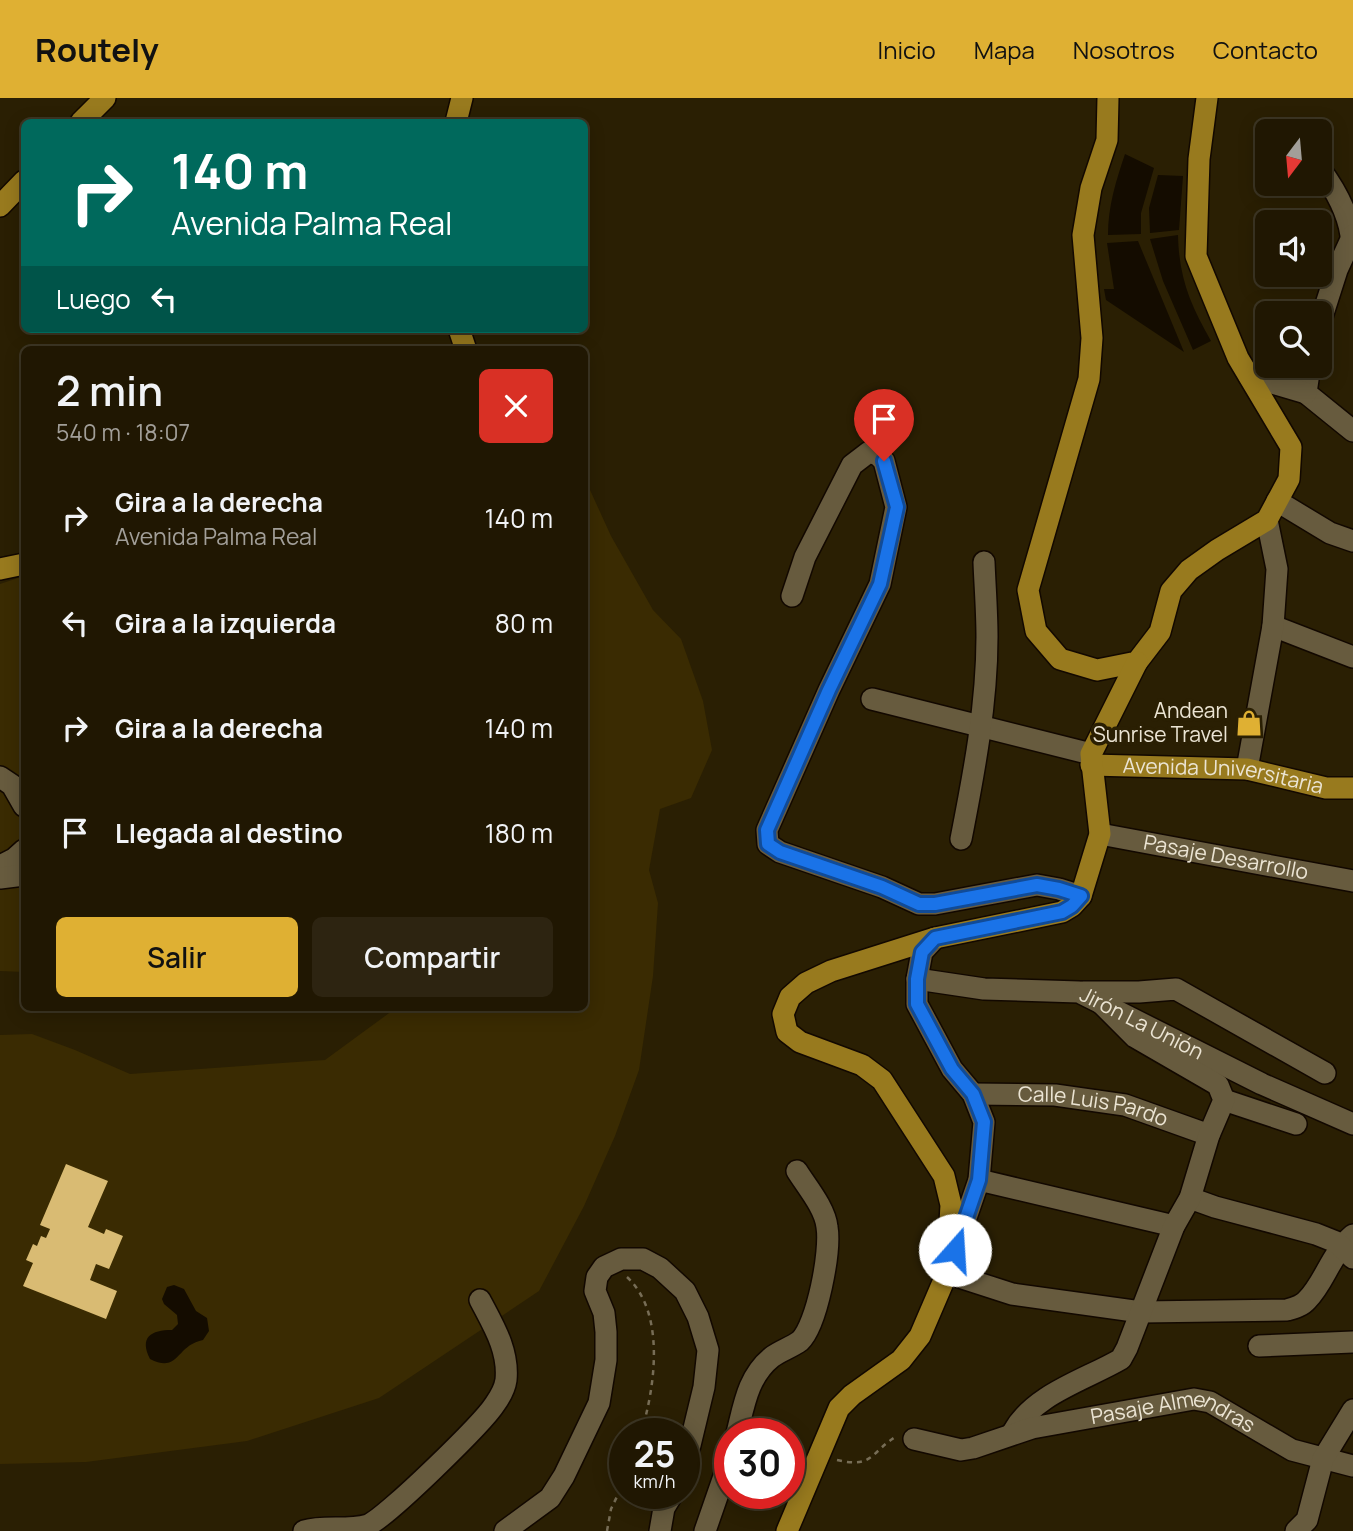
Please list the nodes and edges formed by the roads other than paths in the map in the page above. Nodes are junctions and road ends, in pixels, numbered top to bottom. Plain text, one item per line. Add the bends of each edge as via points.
1 (105, 98) edge
2 (462, 98) edge
3 (1108, 98) edge
4 (1207, 98) edge
5 (84, 119) edge
6 (457, 119) edge
7 (21, 184) edge
8 (1332, 185) edge
9 (0, 206) edge
10 (1352, 235) edge
11 (1327, 301) edge
12 (1249, 376) junction
13 (1308, 378) edge
14 (1306, 393) junction
15 (1353, 431) edge
16 (1272, 511) junction
17 (1353, 541) edge
18 (984, 562) dead end
19 (21, 565) edge
20 (0, 569) edge
21 (792, 596) dead end
22 (1273, 626) junction
23 (1353, 657) edge
24 (1137, 662) junction
25 (872, 699) dead end
26 (980, 726) junction
27 (1091, 760) junction
28 (1247, 769) junction
29 (0, 777) edge
30 (1353, 788) edge
31 (21, 801) edge
32 (1100, 834) junction
33 (961, 839) dead end
34 (21, 853) edge
35 (0, 866) edge
36 (21, 874) edge
37 (0, 878) edge
38 (1353, 881) edge
39 (1081, 896) junction
40 (935, 938) junction
41 (917, 979) junction
42 (1079, 992) junction
43 (1101, 1003) junction
44 (1325, 1073) dead end
45 (973, 1094) junction
46 (1224, 1100) junction
47 (1296, 1124) dead end
48 (1353, 1124) edge
49 (1209, 1135) junction
50 (797, 1171) dead end
51 (979, 1180) junction
52 (1190, 1198) junction
53 (1174, 1226) junction
54 (1349, 1247) edge
55 (947, 1273) junction
56 (480, 1300) dead end
57 (1141, 1312) junction
58 (1353, 1342) edge
59 (1259, 1346) dead end
60 (1353, 1410) edge
61 (697, 1418) edge
62 (741, 1418) edge
63 (1013, 1432) junction
64 (914, 1439) road end
65 (1324, 1459) junction
66 (1353, 1466) edge
67 (714, 1505) edge
68 (664, 1509) edge
69 (304, 1531) edge
70 (505, 1531) edge
71 (660, 1531) edge
72 (705, 1531) edge
73 (787, 1531) edge
74 (1296, 1531) edge

1 - 5 main road
2 - 6 main road
3 - 24 main road via 1107,140 1091,188 1083,235 1092,338 1089,379 1028,590 1036,631 1060,659 1097,670
4 - 12 main road via 1199,159 1196,256
7 - 9 main road
8 - 10 street via 1348,215
10 - 11 street
12 - 14 street
12 - 16 main road via 1291,447 1289,479
13 - 14 street
14 - 15 street
16 - 17 street
16 - 22 street via 1277,569
16 - 24 main road via 1189,570 1171,591 1160,632
18 - 26 street via 987,638
19 - 20 main road
21 - 39 street via 805,557 852,465 869,452 878,455 884,461 897,507 880,584 767,830 768,844 919,904 1037,885
22 - 23 street
22 - 28 street
24 - 27 main road
25 - 26 street
26 - 27 street
26 - 33 street
27 - 28 main road, Avenida Universitaria
27 - 32 main road
28 - 30 main road, Avenida Universitaria via 1326,788
29 - 31 street via 12,785
32 - 38 street, Pasaje Desarrollo
32 - 39 main road
34 - 35 street
36 - 37 street
39 - 40 main road via 1062,912
40 - 41 street via 922,952
40 - 55 main road via 806,983 790,996 783,1014 787,1032 800,1042 862,1065 882,1080 944,1176 951,1205
41 - 42 street, Jirón La Unión via 984,989
41 - 45 street via 917,1004 952,1069
42 - 43 street, Jirón La Unión
42 - 44 street via 1176,989
43 - 46 street via 1135,1037 1218,1085
43 - 48 street, Jirón La Unión
45 - 49 street, Calle Luis Pardo via 1020,1093 1125,1105
45 - 51 street via 984,1122
46 - 47 street
46 - 49 street
49 - 52 street
50 - 62 street via 827,1227 819,1298 800,1340 761,1366 748,1389
51 - 53 street
51 - 55 street
52 - 53 street
52 - 54 street
53 - 57 street
54 - 57 street via 1308,1300 1287,1310
55 - 57 street via 1012,1294
55 - 73 main road via 920,1336 901,1360 839,1408
56 - 69 street via 501,1340 506,1364 506,1383 496,1403 390,1510 370,1524
57 - 63 street via 1121,1359 1042,1401
58 - 59 street
60 - 65 street
61 - 70 street via 708,1350 685,1291 643,1259 621,1259 604,1267 595,1291 606,1332 599,1402 550,1497
63 - 64 street via 961,1450
63 - 65 street, Pasaje Almendras via 1194,1399 1210,1402 1292,1450
65 - 66 street, Pasaje Almendras
65 - 74 street via 1307,1520
67 - 72 street
68 - 71 street

